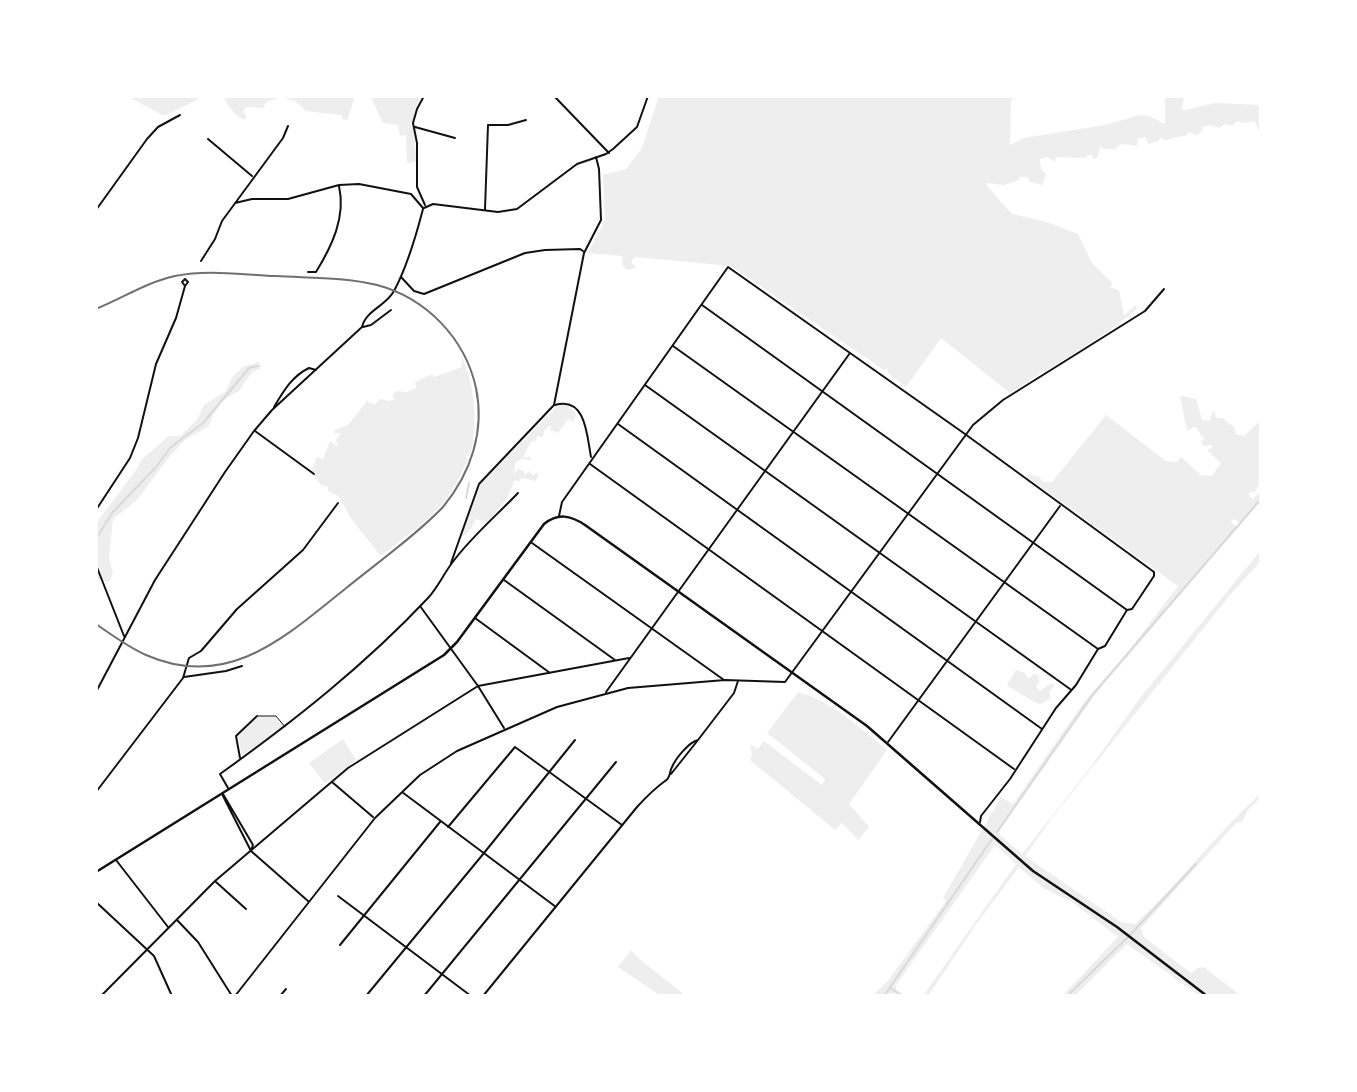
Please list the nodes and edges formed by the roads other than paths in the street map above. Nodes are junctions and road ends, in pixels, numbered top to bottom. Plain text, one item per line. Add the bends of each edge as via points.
1 (424, 96) edge
2 (554, 96) edge
3 (648, 96) edge
4 (180, 115) dead end
5 (526, 120) dead end
6 (288, 126) dead end
7 (414, 127) junction
8 (455, 138) dead end
9 (208, 139) dead end
10 (608, 153) junction
11 (596, 157) junction
12 (252, 177) junction
13 (339, 186) junction
14 (235, 203) junction
15 (424, 208) junction
16 (96, 211) edge
17 (485, 211) junction
18 (584, 253) junction
19 (201, 261) dead end
20 (308, 272) dead end
21 (400, 277) junction
22 (185, 286) dead end
23 (1164, 289) dead end
24 (701, 304) junction
25 (391, 310) dead end
26 (362, 327) junction
27 (672, 345) junction
28 (849, 353) junction
29 (317, 370) junction
30 (300, 374) junction
31 (305, 380) junction
32 (290, 383) junction
33 (644, 384) junction
34 (296, 388) junction
35 (822, 391) junction
36 (554, 405) junction
37 (272, 410) junction
38 (617, 424) junction
39 (793, 430) junction
40 (254, 431) junction
41 (965, 434) junction
42 (592, 458) junction
43 (589, 463) junction
44 (765, 470) junction
45 (937, 473) junction
46 (314, 474) dead end
47 (518, 493) dead end
48 (338, 503) dead end
49 (1060, 505) junction
50 (96, 510) edge
51 (737, 510) junction
52 (908, 513) junction
53 (558, 516) junction
54 (530, 541) junction
55 (1033, 543) junction
56 (708, 550) junction
57 (880, 552) junction
58 (452, 563) junction
59 (96, 565) edge
60 (503, 579) junction
61 (1004, 582) junction
62 (678, 592) junction
63 (851, 592) junction
64 (420, 606) junction
65 (1128, 610) junction
66 (475, 618) junction
67 (976, 622) junction
68 (652, 628) junction
69 (823, 631) junction
70 (124, 637) junction
71 (452, 648) junction
72 (1098, 649) junction
73 (629, 659) junction
74 (616, 660) junction
75 (947, 661) junction
76 (242, 666) dead end
77 (550, 673) junction
78 (792, 673) junction
79 (184, 676) junction
80 (725, 680) junction
81 (738, 680) junction
82 (478, 686) junction
83 (1071, 690) junction
84 (96, 692) edge
85 (606, 693) junction
86 (919, 700) junction
87 (257, 716) joint
88 (285, 727) junction
89 (505, 729) junction
90 (1043, 730) junction
91 (575, 740) dead end
92 (698, 740) junction
93 (888, 742) junction
94 (241, 759) junction
95 (616, 762) dead end
96 (1015, 769) junction
97 (550, 772) junction
98 (670, 775) junction
99 (332, 781) junction
100 (228, 789) junction
101 (401, 791) junction
102 (96, 792) edge
103 (222, 793) junction
104 (587, 799) junction
105 (375, 818) junction
106 (441, 822) junction
107 (980, 823) junction
108 (623, 825) junction
109 (448, 827) junction
110 (251, 851) junction
111 (484, 853) junction
112 (115, 859) junction
113 (96, 872) edge
114 (520, 880) junction
115 (215, 881) junction
116 (338, 897) dead end
117 (308, 901) junction
118 (96, 902) edge
119 (556, 907) junction
120 (246, 909) dead end
121 (364, 916) junction
122 (176, 919) junction
123 (168, 928) junction
124 (340, 945) dead end
125 (406, 948) junction
126 (148, 950) junction
127 (442, 974) junction
128 (286, 989) dead end
129 (102, 996) edge
130 (172, 996) edge
131 (234, 996) edge
132 (279, 996) edge
133 (366, 996) edge
134 (425, 996) edge
135 (471, 996) edge
136 (483, 996) edge
137 (1207, 996) edge

1 - 7 street
2 - 10 street
3 - 10 street via 637,127
4 - 16 street via 146,139
5 - 17 street via 489,124
6 - 12 street
7 - 8 street
7 - 15 street via 417,187
9 - 12 street
10 - 11 street
11 - 17 street via 577,164 517,209
11 - 18 street via 601,220
12 - 14 street
13 - 14 street via 288,199
13 - 15 street via 365,184 411,194
13 - 20 street via 340,224 316,272
14 - 19 street
15 - 17 street via 439,205
15 - 21 street
18 - 21 street via 580,248 525,253 424,294
18 - 36 street
21 - 26 street via 388,299 366,316
22 - 50 street via 156,364 138,438
23 - 41 street via 1145,311 1003,400
24 - 27 street
24 - 28 street via 731,268
24 - 35 street
25 - 26 street
26 - 29 street
27 - 33 street
27 - 39 street
28 - 35 street
28 - 41 street
29 - 30 street via 309,368
29 - 31 street
30 - 31 street
30 - 32 street
31 - 34 street
32 - 34 street
32 - 37 street
33 - 38 street
33 - 44 street
34 - 37 street
35 - 39 street
35 - 45 street
36 - 42 street via 570,404 581,413
36 - 58 street via 479,484
37 - 40 street
38 - 42 street
38 - 51 street
39 - 44 street
39 - 52 street
40 - 46 street
40 - 70 street via 155,580
41 - 45 street
41 - 49 street
42 - 43 street
43 - 53 street via 562,502
43 - 56 street
44 - 51 street
44 - 57 street
45 - 52 street
45 - 55 street
47 - 58 street
48 - 79 street via 309,544 189,659
49 - 55 street
49 - 65 street via 1154,572
51 - 56 street
51 - 63 street
52 - 57 street
52 - 61 street
53 - 54 street
53 - 62 street via 579,521
54 - 60 street
54 - 68 street
55 - 61 street
55 - 65 street
56 - 62 street
56 - 69 street
57 - 63 street
57 - 67 street
58 - 64 street
59 - 70 street
60 - 66 street
60 - 74 street
61 - 67 street
61 - 72 street
62 - 68 street
62 - 78 street
63 - 69 street
63 - 75 street
64 - 71 street
64 - 88 street
65 - 72 street via 1105,646
66 - 71 street
66 - 77 street
67 - 75 street
67 - 83 street
68 - 73 street
68 - 80 street
69 - 78 street
69 - 86 street
70 - 84 street
71 - 82 street
71 - 100 street
72 - 83 street
73 - 74 street
73 - 85 street
74 - 77 street
75 - 86 street
75 - 90 street
76 - 79 street
77 - 82 street
78 - 81 street via 783,682
78 - 93 street
79 - 102 street
80 - 81 street
80 - 85 street
81 - 92 street via 734,693
82 - 89 street
82 - 99 street
83 - 90 street
85 - 89 street
86 - 93 street
86 - 96 street
87 - 88 lane via 276,716
87 - 94 street via 236,736
88 - 94 street
89 - 101 street via 438,762
90 - 96 street
91 - 97 street
92 - 98 street
92 - 98 street via 671,768
93 - 107 street
94 - 100 street via 219,774
95 - 104 street
96 - 107 street
97 - 104 street
97 - 109 street via 513,747
97 - 111 street
98 - 108 street
99 - 105 street
99 - 110 street
100 - 103 street
101 - 105 street
101 - 106 street
103 - 110 street via 253,845
103 - 112 street
104 - 108 street
104 - 114 street
105 - 117 street
106 - 109 street
106 - 121 street
107 - 137 street via 1042,877
108 - 119 street
109 - 111 street
110 - 115 street
110 - 117 street
111 - 114 street
111 - 125 street
112 - 113 street
112 - 123 street
114 - 119 street
114 - 127 street
115 - 120 street
115 - 122 street
116 - 121 street
117 - 131 street
118 - 126 street
119 - 136 street
121 - 124 street
121 - 125 street
122 - 123 street
122 - 131 street via 198,942
123 - 126 street
125 - 127 street
125 - 133 street
126 - 129 street
126 - 130 street
127 - 134 street
127 - 135 street
128 - 132 street

